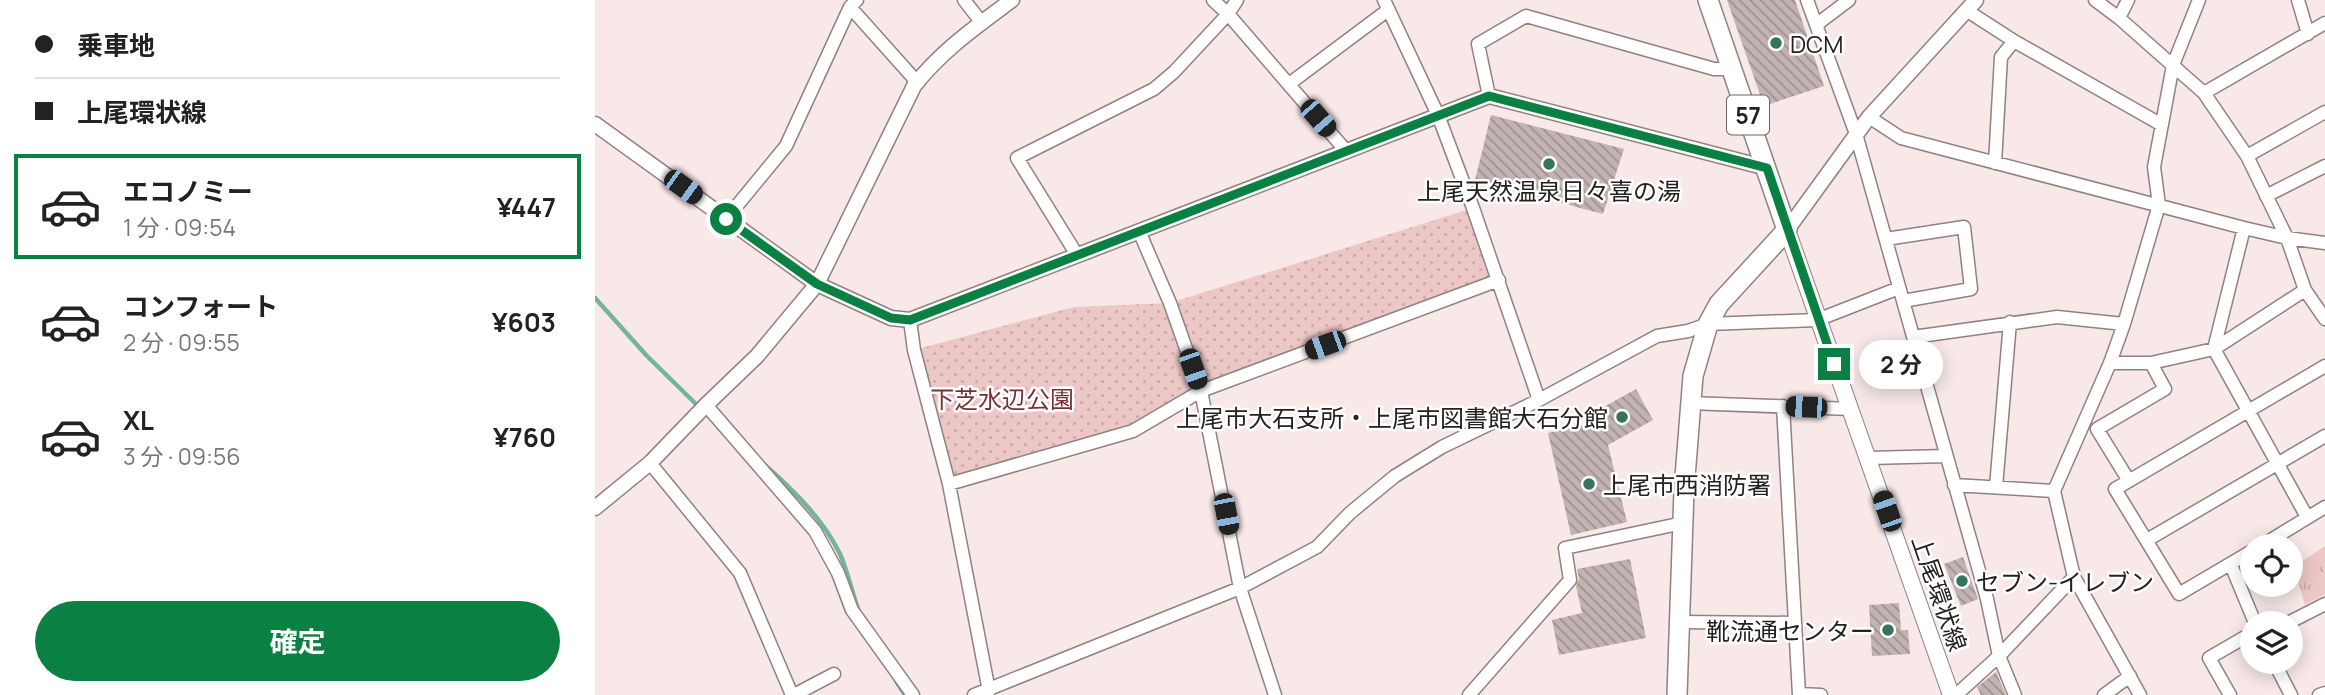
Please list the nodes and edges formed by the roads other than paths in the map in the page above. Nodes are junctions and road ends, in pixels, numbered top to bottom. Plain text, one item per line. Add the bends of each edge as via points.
1 (964, 0) edge
2 (1012, 0) edge
3 (1213, 0) edge
4 (1237, 0) edge
5 (1707, 0) edge
6 (1807, 0) edge
7 (1849, 0) edge
8 (2095, 0) edge
9 (2128, 0) edge
10 (2199, 0) edge
11 (2298, 0) edge
12 (854, 4) edge
13 (1386, 5) edge
14 (1971, 5) edge
15 (1228, 14) junction
16 (2119, 18) junction
17 (982, 23) junction
18 (2325, 23) edge
19 (1816, 25) junction
20 (2308, 34) junction
21 (2014, 41) junction
22 (2173, 65) junction
23 (1732, 69) junction
24 (917, 82) junction
25 (1289, 84) junction
26 (2204, 93) junction
27 (1489, 96) junction
28 (2325, 112) edge
29 (1438, 115) junction
30 (1869, 117) junction
31 (595, 124) edge
32 (2162, 125) junction
33 (1856, 134) junction
34 (1347, 152) junction
35 (2247, 156) junction
36 (1995, 163) junction
37 (2325, 166) edge
38 (1767, 168) junction
39 (2266, 196) junction
40 (2159, 205) junction
41 (726, 219) junction
42 (2244, 228) junction
43 (1139, 230) junction
44 (1787, 230) junction
45 (2287, 238) junction
46 (1886, 239) junction
47 (2325, 243) edge
48 (1077, 255) junction
49 (1499, 280) junction
50 (817, 284) junction
51 (1899, 288) junction
52 (2305, 290) junction
53 (1903, 301) junction
54 (2325, 319) edge
55 (910, 320) junction
56 (1817, 320) junction
57 (2010, 322) junction
58 (1708, 324) junction
59 (2124, 324) junction
60 (1913, 337) junction
61 (2214, 349) junction
62 (2110, 363) junction
63 (2151, 363) junction
64 (2325, 366) edge
65 (1201, 391) junction
66 (1539, 400) junction
67 (1689, 403) junction
68 (706, 405) junction
69 (1783, 407) junction
70 (1851, 409) junction
71 (2248, 410) junction
72 (2325, 436) edge
73 (1946, 456) junction
74 (1869, 458) junction
75 (650, 463) junction
76 (2278, 464) junction
77 (2129, 481) junction
78 (949, 484) junction
79 (1954, 485) junction
80 (1996, 488) junction
81 (2054, 491) junction
82 (2325, 507) edge
83 (595, 508) edge
84 (2307, 517) junction
85 (1683, 523) junction
86 (2280, 534) edge
87 (2147, 540) junction
88 (2240, 559) edge
89 (2231, 565) junction
90 (2074, 577) junction
91 (1240, 588) junction
92 (2325, 604) edge
93 (2250, 611) edge
94 (2303, 615) edge
95 (1681, 622) junction
96 (1793, 623) junction
97 (2240, 640) edge
98 (1999, 656) junction
99 (834, 674) dead end
100 (2280, 674) edge
101 (2130, 676) junction
102 (989, 691) junction
103 (2325, 693) edge
104 (1799, 694) edge
105 (793, 695) edge
106 (913, 695) edge
107 (974, 695) edge
108 (1275, 695) edge
109 (1469, 695) edge
110 (1677, 695) edge
111 (1821, 695) edge
112 (1951, 695) edge
113 (1957, 695) edge
114 (2015, 695) edge
115 (2104, 695) edge
116 (2140, 695) edge
117 (2230, 695) edge
118 (2291, 695) edge
119 (2319, 695) edge

1 - 17 street
2 - 17 street
3 - 15 street
4 - 15 street
5 - 23 main road, 57
6 - 19 street
7 - 19 street
8 - 16 street
9 - 16 street
10 - 22 street
11 - 20 street
12 - 24 street
12 - 41 street via 786,146
13 - 25 street
13 - 29 street
14 - 21 street
14 - 30 street
15 - 25 street
15 - 48 street via 1154,89 1017,158
16 - 22 street
17 - 24 street via 946,50
18 - 20 street
19 - 33 street
20 - 26 street
21 - 32 street
21 - 36 street via 2001,57
22 - 26 street
22 - 32 street
23 - 27 street via 1714,69 1526,16 1478,44
23 - 38 main road, 57
24 - 50 street
25 - 34 street
26 - 35 street
27 - 29 street
27 - 38 street
28 - 35 street
29 - 34 street
29 - 49 street
30 - 33 street
30 - 36 street via 1901,138
31 - 41 street
32 - 40 street via 2154,167
33 - 44 street
33 - 46 street
34 - 43 street
35 - 39 street
36 - 40 street
37 - 39 street
38 - 44 main road, 57
39 - 45 street
40 - 42 street
40 - 59 street
41 - 50 street
42 - 45 street
42 - 61 street
43 - 48 street
43 - 65 street
44 - 56 main road, 上尾環状線
44 - 58 main road via 1719,304
45 - 47 street
45 - 52 street
46 - 51 street
46 - 53 street via 1964,227 1972,289
48 - 55 street
49 - 65 street
49 - 66 street
50 - 55 street via 891,318
50 - 68 street via 757,356
51 - 53 street
51 - 56 street
52 - 54 street
52 - 61 street
53 - 60 street
55 - 78 street
56 - 58 street
56 - 70 main road, 上尾環状線
57 - 59 street via 2057,317
57 - 60 street
57 - 80 street
58 - 66 street via 1657,336
58 - 67 main road
59 - 62 street
60 - 73 street
61 - 63 street
61 - 71 street
62 - 63 street
62 - 81 street
63 - 77 street via 2165,389 2097,429
64 - 71 street
65 - 78 street via 1133,431
65 - 91 street
66 - 91 street via 1441,447 1395,476 1317,547
67 - 69 street
67 - 85 main road
68 - 75 street
68 - 106 street via 815,531 852,610
69 - 70 street
69 - 96 street
70 - 74 main road, 上尾環状線
71 - 76 street
71 - 77 street
72 - 76 street
73 - 74 street
73 - 79 street
74 - 112 main road, 上尾環状線
75 - 83 street
75 - 105 street via 740,573
76 - 84 street
76 - 87 street
77 - 87 street via 2115,489
78 - 102 street
79 - 80 street
79 - 98 street
80 - 81 street
81 - 90 street
82 - 84 street
84 - 86 street
85 - 95 main road
85 - 109 street via 1565,548 1570,580
87 - 89 street via 2179,594
88 - 89 street
89 - 93 street
90 - 98 street
90 - 101 street
91 - 102 street
91 - 108 street
92 - 94 street
95 - 96 street
95 - 110 main road
96 - 104 street
97 - 117 street via 2209,658
98 - 113 street
98 - 114 street
99 - 105 street
100 - 118 street
101 - 115 street
101 - 116 street
102 - 107 street
103 - 119 street
104 - 111 street

